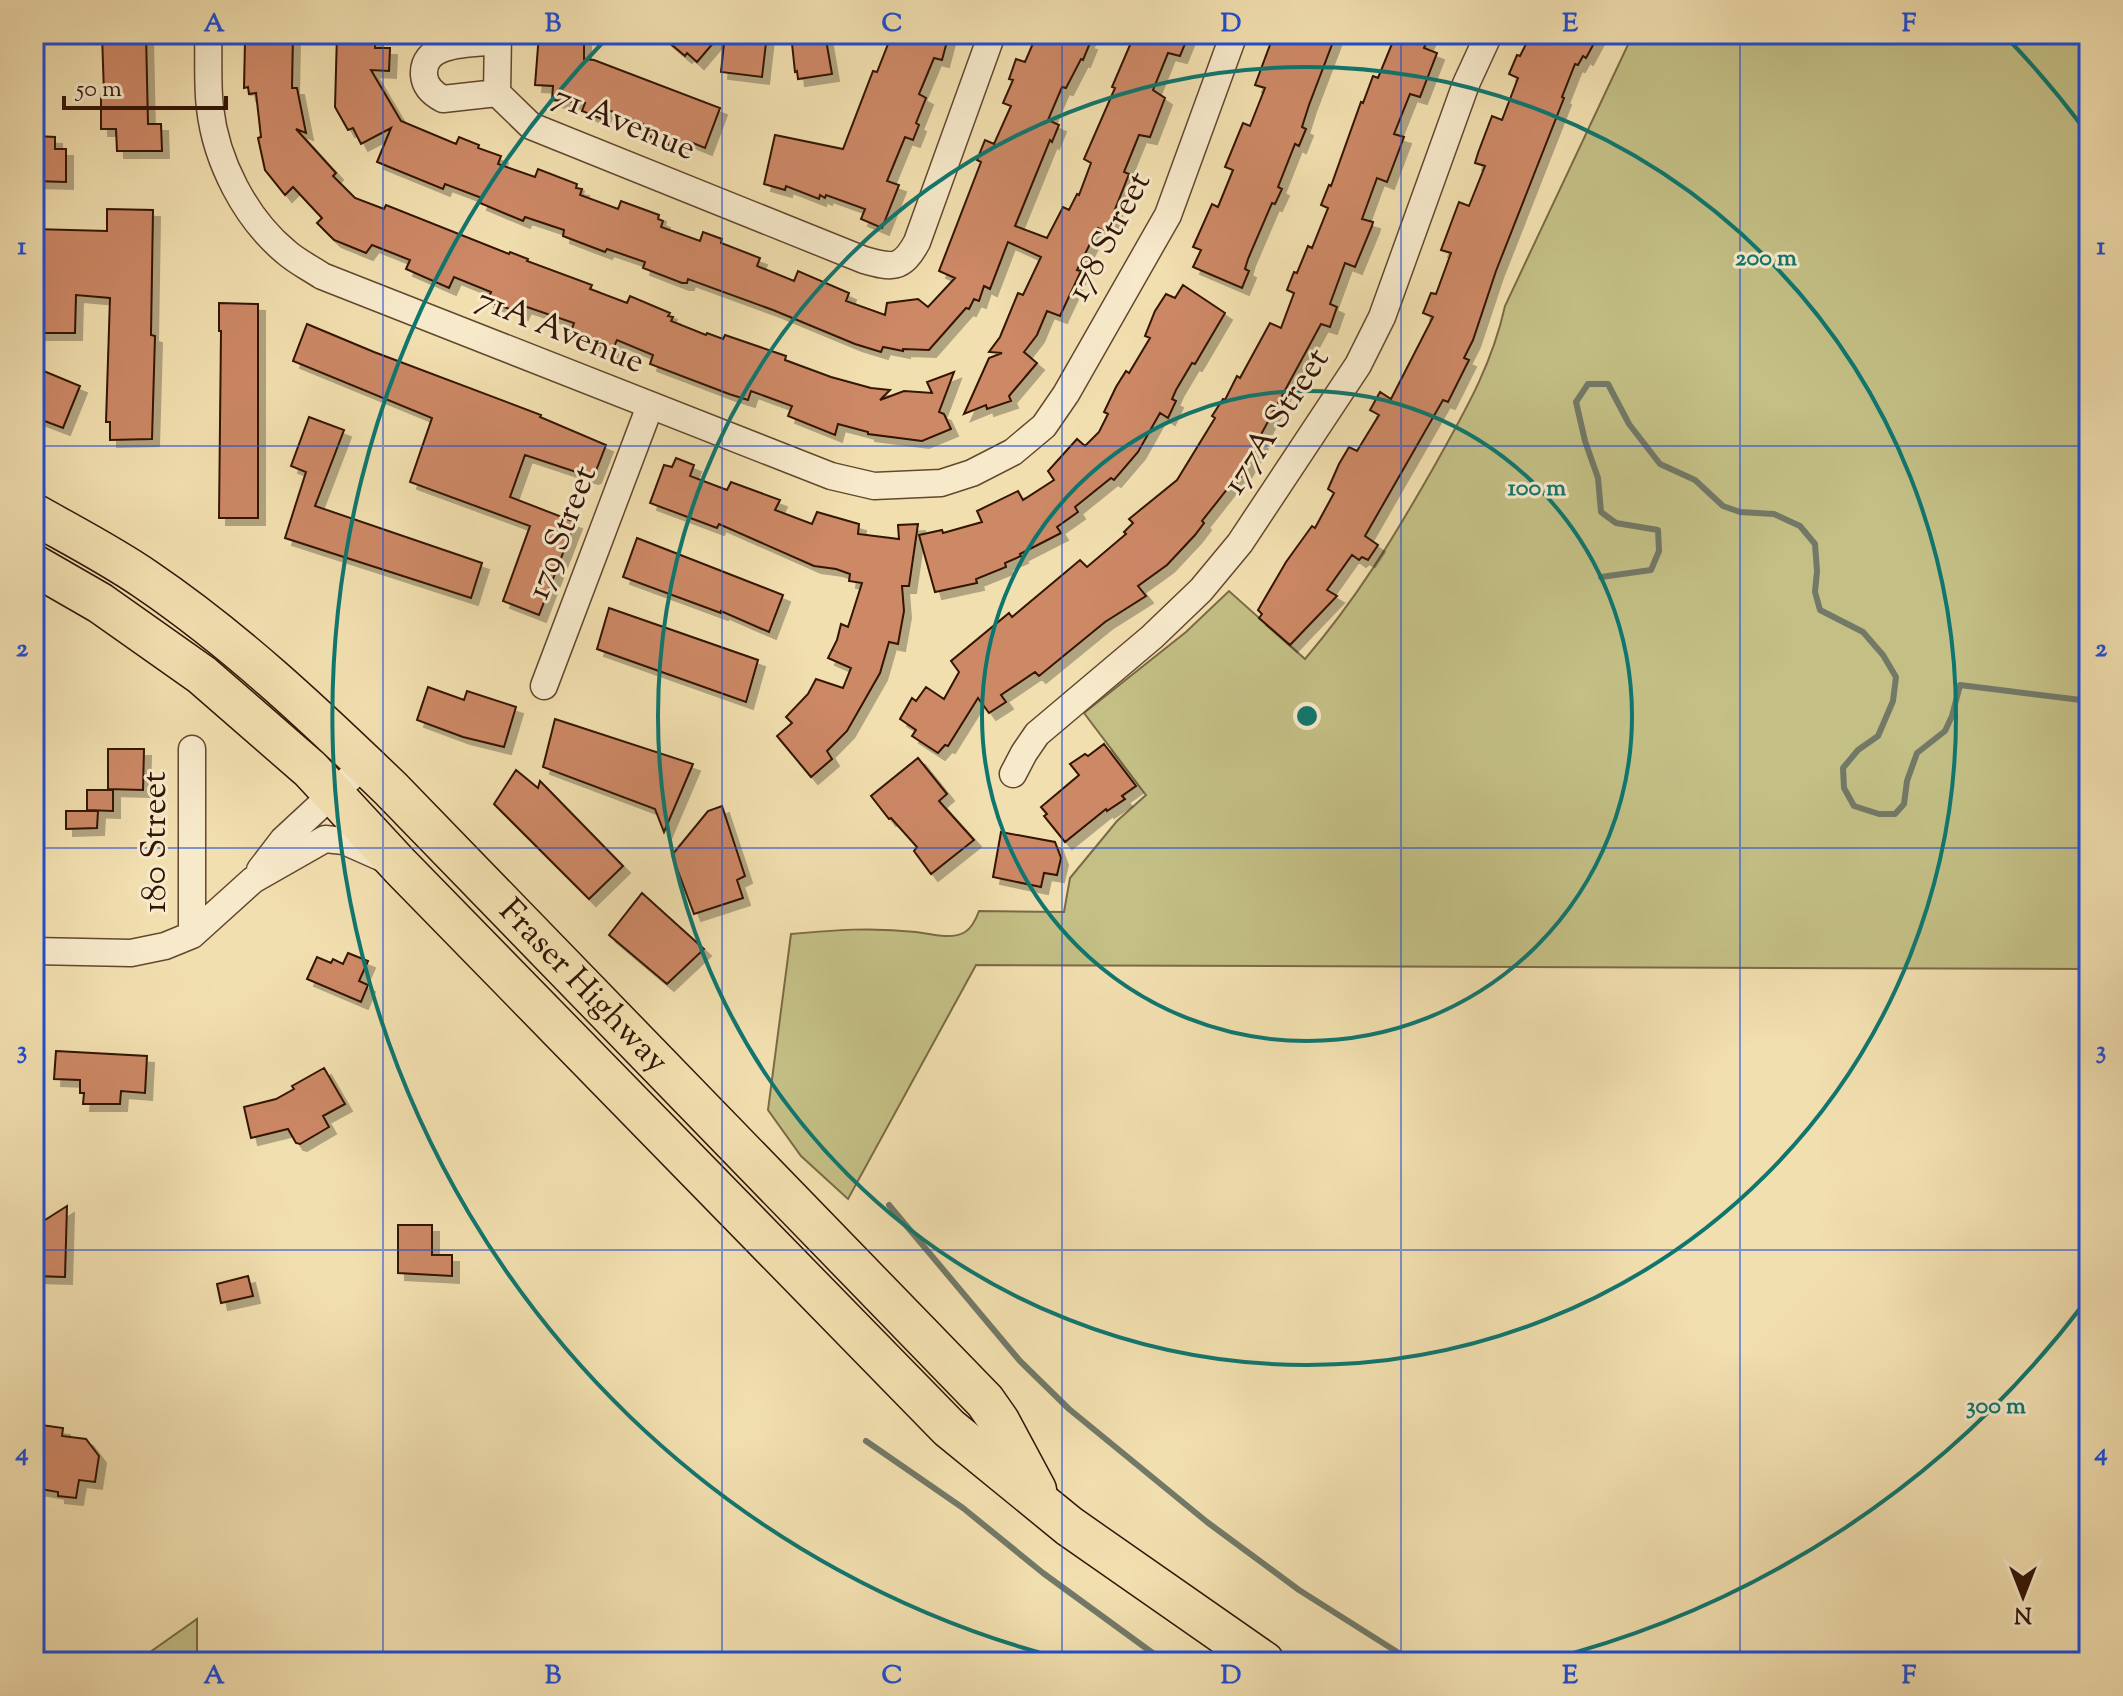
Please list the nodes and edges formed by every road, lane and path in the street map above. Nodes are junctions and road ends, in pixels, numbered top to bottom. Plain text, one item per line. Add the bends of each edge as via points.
1 (208, 34) edge
2 (992, 34) edge
3 (1234, 34) edge
4 (1489, 34) edge
5 (498, 37) edge
6 (497, 93) junction
7 (650, 406) junction
8 (1013, 452) joint
9 (34, 514) edge
10 (34, 565) edge
11 (544, 686) dead end
12 (192, 749) dead end
13 (365, 764) junction
14 (1013, 774) dead end
15 (333, 794) junction
16 (400, 866) junction
17 (253, 880) junction
18 (192, 935) junction
19 (34, 951) edge
20 (1069, 1526) junction
21 (1264, 1662) edge

1 - 7 street, 71A Avenue via 210,108 224,165 258,224 286,253 322,276
2 - 6 street, 71 Avenue via 917,242 900,264 884,266 531,126
3 - 8 street, 178 Street via 1157,236 1066,394 1044,426
4 - 14 street, 177A Street via 1382,317 1351,377 1240,543 1201,590 1037,734
5 - 6 street
5 - 6 street via 443,48 429,58 424,73 429,89 443,99
7 - 8 street, 71A Avenue via 831,476 874,486 941,483
7 - 11 street, 179 Street
9 - 13 main road, Fraser Highway via 143,577 237,646
10 - 15 main road, Fraser Highway via 100,603 202,675
12 - 18 street, 180 Street
13 - 15 street
13 - 20 main road, Fraser Highway via 985,1401 1038,1493
15 - 16 main road, Fraser Highway
15 - 17 street via 283,840
16 - 17 street via 344,841 325,839
16 - 20 main road, Fraser Highway via 949,1428
17 - 18 street
18 - 19 street via 131,953
20 - 21 main road, Fraser Highway

